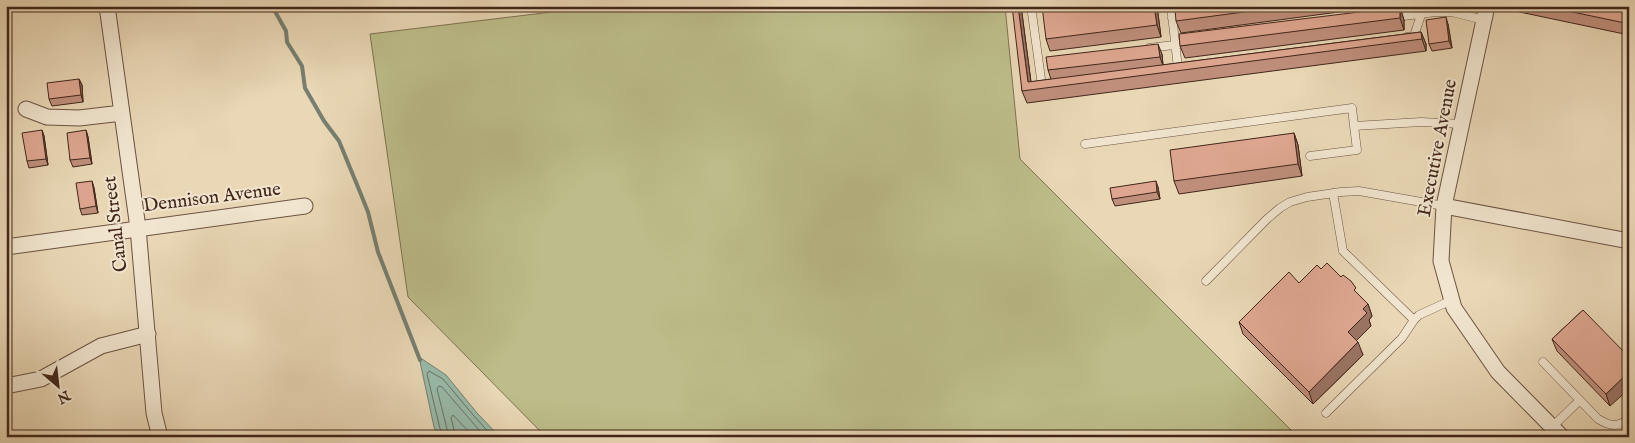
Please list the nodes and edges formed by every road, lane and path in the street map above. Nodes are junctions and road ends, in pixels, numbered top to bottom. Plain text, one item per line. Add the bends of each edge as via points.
1 (106, 6) edge
2 (1031, 6) edge
3 (1171, 6) edge
4 (1453, 9) edge
5 (1423, 10) edge
6 (1485, 13) edge
7 (1192, 15) edge
8 (1172, 18) junction
9 (1382, 18) edge
10 (1394, 39) edge
11 (1195, 42) edge
12 (1175, 45) junction
13 (1136, 50) edge
14 (1049, 61) edge
15 (1039, 62) junction
16 (1188, 66) edge
17 (1178, 68) junction
18 (1168, 69) edge
19 (1052, 84) edge
20 (26, 109) dead end
21 (122, 113) junction
22 (1462, 124) junction
23 (1354, 126) junction
24 (1085, 144) dead end
25 (1310, 156) dead end
26 (1333, 193) junction
27 (305, 206) dead end
28 (1444, 206) junction
29 (138, 228) junction
30 (1629, 241) edge
31 (6, 247) edge
32 (1206, 281) dead end
33 (1452, 300) junction
34 (1414, 320) junction
35 (148, 334) junction
36 (1543, 362) dead end
37 (6, 386) edge
38 (1580, 400) junction
39 (1326, 413) dead end
40 (1629, 418) edge
41 (1557, 432) edge
42 (160, 437) edge

1 - 21 street, Canal Street
2 - 15 lane
3 - 8 lane
4 - 5 lane
4 - 6 lane
5 - 9 lane
5 - 10 lane via 1414,36
6 - 22 street, Executive Avenue
7 - 8 lane
8 - 12 lane
11 - 12 lane
12 - 13 lane
12 - 17 lane
14 - 15 lane
15 - 19 lane via 1042,86
16 - 17 lane
17 - 18 lane
20 - 21 street via 47,117 79,118
21 - 29 street, Canal Street
22 - 23 lane via 1421,122
22 - 28 street, Executive Avenue
23 - 24 lane via 1352,108
23 - 25 lane via 1357,150
26 - 28 lane via 1358,191
26 - 32 lane via 1307,197 1280,208
26 - 34 lane via 1343,251
27 - 29 street, Dennison Avenue
28 - 30 street
28 - 33 street, Executive Avenue via 1441,261
29 - 31 street, Dennison Avenue
29 - 35 street, Canal Street
33 - 34 lane
33 - 41 street, Executive Avenue via 1454,308 1498,372
34 - 39 lane via 1402,338
35 - 37 street via 100,346 42,380
35 - 42 street, Canal Street via 154,413
36 - 38 lane
38 - 40 lane via 1605,424 1622,424
38 - 41 lane

